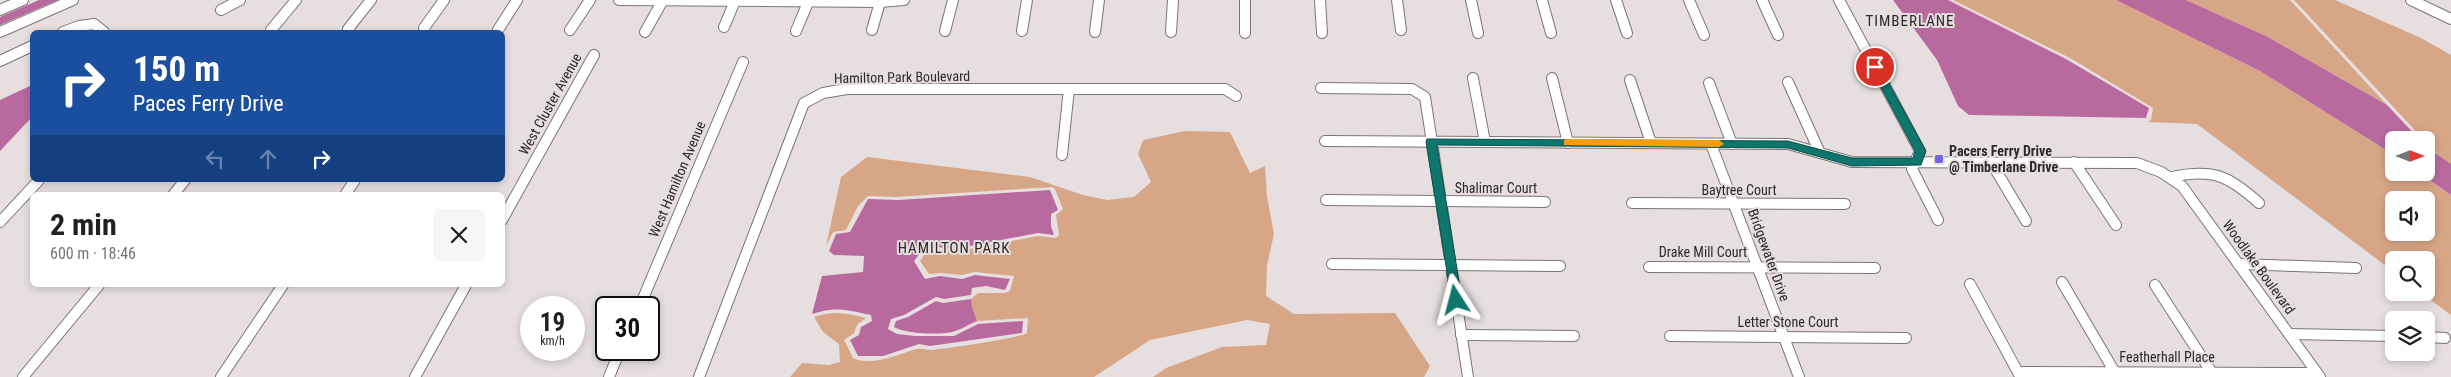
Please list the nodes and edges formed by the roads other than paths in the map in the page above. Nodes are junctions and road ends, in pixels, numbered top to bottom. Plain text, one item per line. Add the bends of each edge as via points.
1 (73, 0) edge
2 (240, 0) edge
3 (296, 0) edge
4 (371, 0) edge
5 (444, 0) edge
6 (517, 0) edge
7 (590, 0) edge
8 (619, 0) edge
9 (663, 0) edge
10 (904, 0) edge
11 (953, 0) edge
12 (1027, 0) edge
13 (1100, 0) edge
14 (1173, 0) edge
15 (1245, 0) edge
16 (1320, 0) edge
17 (1397, 0) edge
18 (1471, 0) edge
19 (1542, 0) edge
20 (1616, 0) edge
21 (1689, 0) edge
22 (1762, 0) edge
23 (1839, 0) edge
24 (2412, 0) edge
25 (19, 1) edge
26 (735, 1) edge
27 (809, 1) edge
28 (880, 2) junction
29 (0, 10) edge
30 (220, 10) dead end
31 (2451, 19) edge
32 (724, 27) dead end
33 (424, 28) dead end
34 (348, 29) dead end
35 (68, 30) edge
36 (102, 30) edge
37 (270, 30) dead end
38 (498, 30) dead end
39 (570, 30) dead end
40 (872, 30) dead end
41 (1401, 30) dead end
42 (796, 31) dead end
43 (945, 31) dead end
44 (1022, 31) dead end
45 (0, 32) edge
46 (644, 32) dead end
47 (1096, 32) dead end
48 (1171, 32) dead end
49 (1245, 33) dead end
50 (1322, 33) dead end
51 (1478, 33) dead end
52 (1551, 33) dead end
53 (1627, 33) dead end
54 (1704, 35) dead end
55 (1778, 35) dead end
56 (30, 47) edge
57 (594, 55) dead end
58 (0, 61) edge
59 (743, 62) dead end
60 (1473, 78) dead end
61 (1552, 78) dead end
62 (1630, 80) dead end
63 (1788, 82) dead end
64 (1709, 83) dead end
65 (1321, 88) dead end
66 (1069, 89) junction
67 (1236, 96) dead end
68 (1325, 141) dead end
69 (1431, 142) junction
70 (1485, 142) junction
71 (1568, 143) junction
72 (1651, 143) junction
73 (1711, 144) junction
74 (1732, 144) junction
75 (1820, 153) junction
76 (1062, 156) dead end
77 (1917, 162) junction
78 (1992, 162) junction
79 (2074, 162) junction
80 (2172, 177) junction
81 (37, 182) edge
82 (184, 182) edge
83 (176, 192) edge
84 (1326, 200) dead end
85 (1440, 201) junction
86 (1545, 202) dead end
87 (1632, 203) dead end
88 (1734, 203) junction
89 (2259, 203) dead end
90 (1845, 204) dead end
91 (505, 215) edge
92 (1938, 220) dead end
93 (2026, 221) dead end
94 (0, 222) edge
95 (2116, 225) dead end
96 (1332, 264) dead end
97 (2238, 264) junction
98 (1450, 265) junction
99 (1560, 266) dead end
100 (1649, 267) dead end
101 (1758, 268) junction
102 (1876, 268) dead end
103 (2356, 268) dead end
104 (2062, 282) dead end
105 (1970, 284) dead end
106 (2155, 284) dead end
107 (97, 287) edge
108 (282, 287) edge
109 (465, 287) edge
110 (643, 296) edge
111 (2289, 334) junction
112 (1461, 335) junction
113 (1574, 336) dead end
114 (1670, 336) dead end
115 (2385, 336) edge
116 (1784, 337) junction
117 (1906, 338) dead end
118 (2435, 338) edge
119 (2444, 338) dead end
120 (616, 361) edge
121 (2019, 374) edge
122 (2116, 375) edge
123 (2213, 375) edge
124 (2318, 375) edge
125 (23, 377) edge
126 (221, 377) edge
127 (415, 377) edge
128 (609, 377) edge
129 (699, 377) edge
130 (1468, 377) edge
131 (1799, 377) edge

1 - 45 street
2 - 30 street
3 - 37 street
4 - 34 street
5 - 33 street
6 - 38 street
7 - 39 street
8 - 9 street
9 - 26 street
9 - 46 street
10 - 28 street
11 - 43 street
12 - 44 street
13 - 47 street
14 - 48 street
15 - 49 street
16 - 50 street
17 - 41 street
18 - 51 street
19 - 52 street
20 - 53 street
21 - 54 street
22 - 55 street
23 - 77 street via 1920,151
24 - 31 street
25 - 29 street
26 - 27 street
26 - 32 street
27 - 28 street
27 - 42 street
28 - 40 street
35 - 36 street via 94,24
56 - 58 street
57 - 91 street, West Cluster Avenue
59 - 110 street, West Hamilton Avenue
60 - 70 street
61 - 71 street
62 - 72 street
63 - 75 street
64 - 74 street
65 - 69 street via 1412,89 1425,97
66 - 67 street, Hamilton Park Boulevard via 1225,90
66 - 76 street
66 - 129 street, Hamilton Park Boulevard via 847,89 823,93 804,103
68 - 69 street
69 - 70 street
69 - 85 street
70 - 71 street
71 - 72 street
72 - 73 street
73 - 74 street
73 - 88 street, Bridgewater Drive
74 - 75 street via 1788,144
75 - 77 street via 1852,162
77 - 78 street
77 - 92 street via 1912,169
78 - 79 street
78 - 93 street
79 - 80 street via 2137,163
79 - 95 street
80 - 89 street via 2195,171 2220,174 2239,185
80 - 97 street, Woodlake Boulevard via 2182,186
81 - 94 street
82 - 83 street
84 - 85 street, Shalimar Court
85 - 86 street, Shalimar Court
85 - 98 street
87 - 88 street, Baytree Court
88 - 90 street, Baytree Court
88 - 101 street, Bridgewater Drive
96 - 98 street
97 - 103 street
97 - 111 street, Woodlake Boulevard
98 - 99 street
98 - 112 street
100 - 101 street, Drake Mill Court
101 - 102 street, Drake Mill Court
101 - 116 street, Bridgewater Drive
104 - 122 street
105 - 121 street
106 - 123 street
107 - 125 street
108 - 126 street
109 - 127 street
111 - 115 street
111 - 124 street, Woodlake Boulevard
112 - 113 street
112 - 130 street
114 - 116 street, Letter Stone Court
116 - 117 street, Letter Stone Court
116 - 131 street, Bridgewater Drive
118 - 119 street
120 - 128 street
121 - 122 street, Featherhall Place
122 - 123 street, Featherhall Place
123 - 124 street, Featherhall Place

